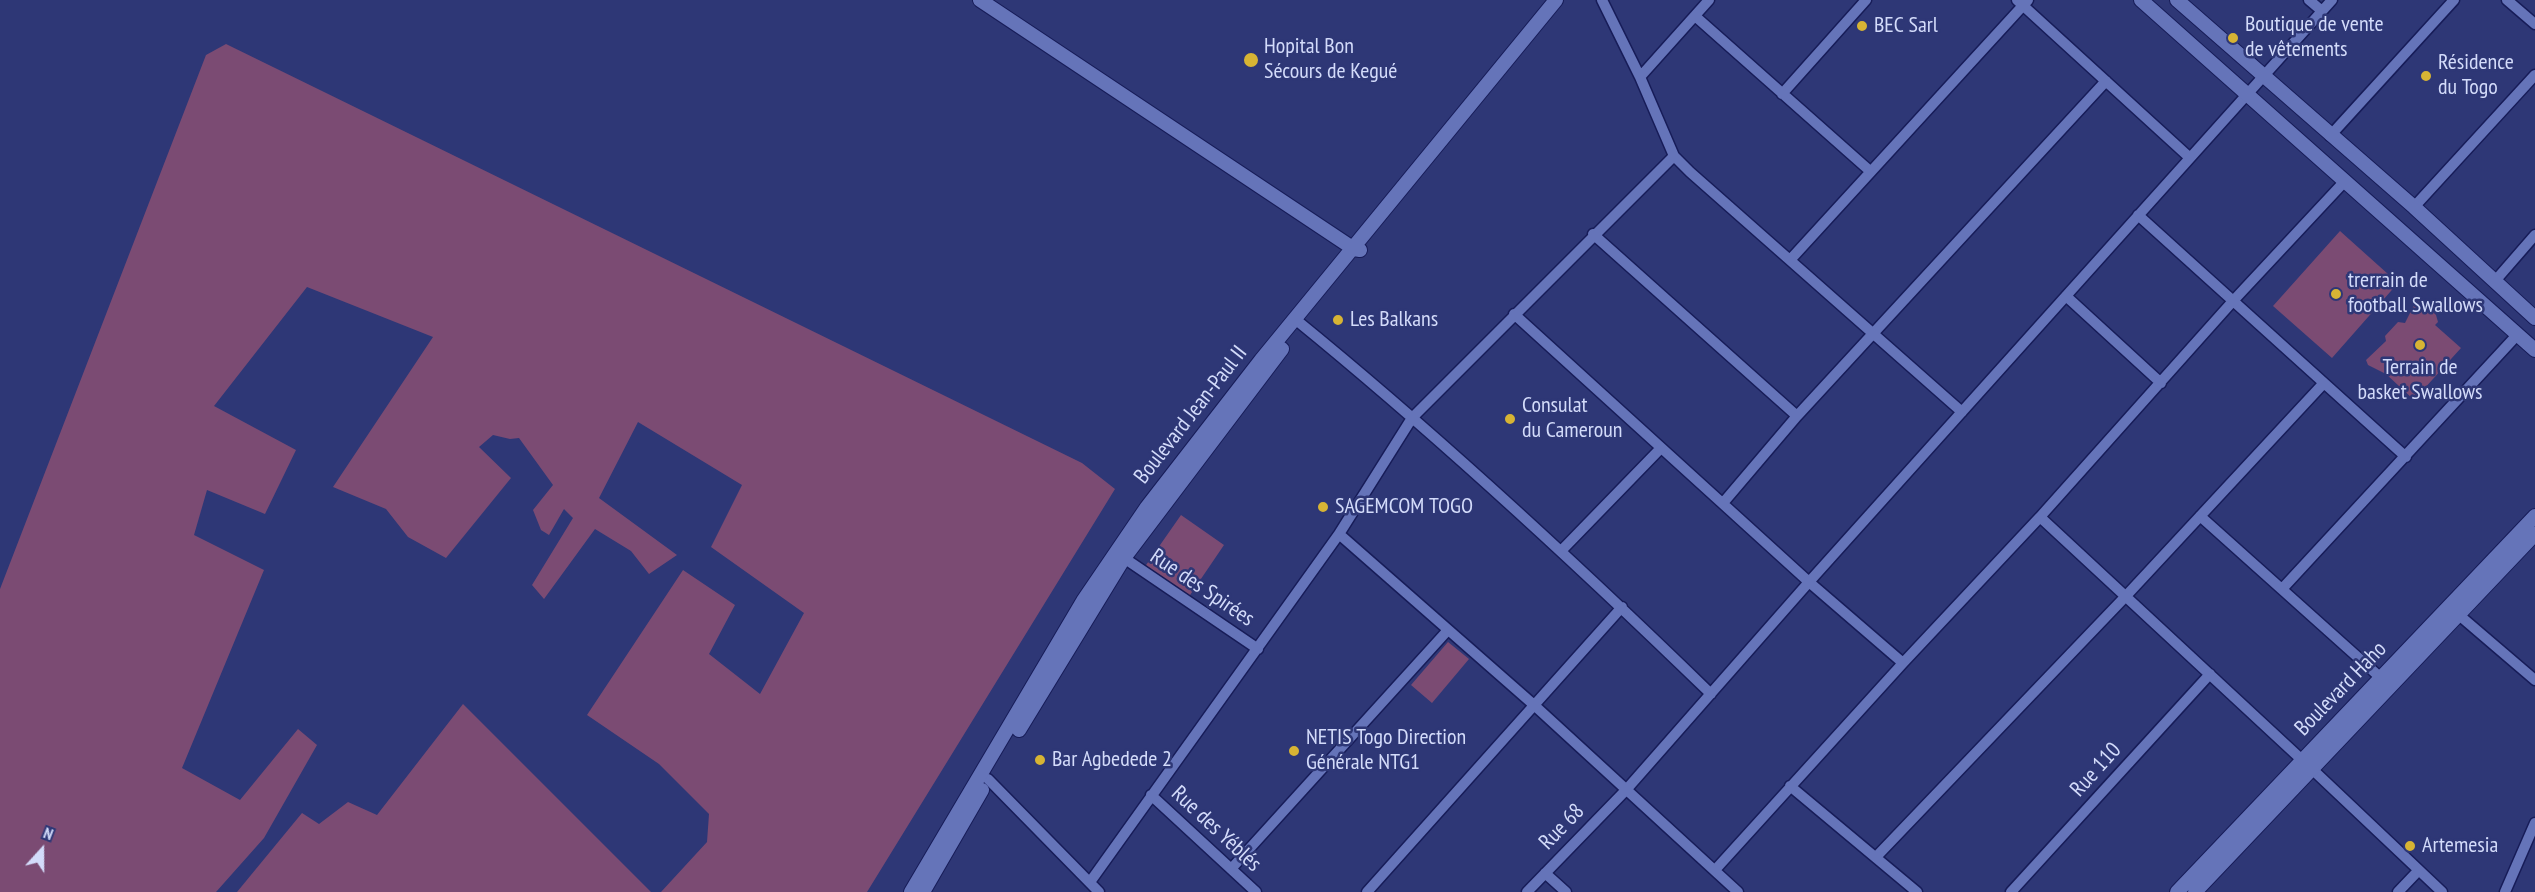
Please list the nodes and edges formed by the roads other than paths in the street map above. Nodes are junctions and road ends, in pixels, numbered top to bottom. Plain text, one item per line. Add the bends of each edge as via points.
1 (1556, 0) edge
2 (1564, 0) edge
3 (1602, 0) edge
4 (1709, 0) edge
5 (1866, 0) edge
6 (2141, 0) edge
7 (2177, 0) edge
8 (2309, 0) edge
9 (2332, 0) edge
10 (2454, 0) edge
11 (2507, 0) edge
12 (988, 2) edge
13 (2023, 2) edge
14 (2322, 11) junction
15 (1695, 16) junction
16 (2535, 24) edge
17 (2535, 75) edge
18 (1640, 77) junction
19 (2263, 77) junction
20 (2106, 81) junction
21 (1782, 94) junction
22 (2246, 95) junction
23 (2330, 136) junction
24 (1674, 156) junction
25 (2189, 157) junction
26 (1870, 171) junction
27 (2345, 181) junction
28 (2414, 207) junction
29 (2138, 215) junction
30 (1593, 234) junction
31 (2535, 235) edge
32 (1358, 249) junction
33 (1790, 260) junction
34 (2495, 281) junction
35 (2066, 296) junction
36 (2233, 301) junction
37 (1514, 314) junction
38 (2535, 317) edge
39 (1298, 322) junction
40 (1874, 334) junction
41 (2518, 334) junction
42 (2535, 350) edge
43 (2161, 383) junction
44 (2323, 384) junction
45 (1962, 412) junction
46 (1797, 416) junction
47 (1412, 418) junction
48 (1661, 448) junction
49 (2406, 457) junction
50 (1723, 503) junction
51 (2200, 516) junction
52 (2535, 516) edge
53 (2040, 517) junction
54 (1339, 534) junction
55 (2535, 535) edge
56 (1562, 552) junction
57 (1124, 558) junction
58 (1809, 582) junction
59 (2282, 589) junction
60 (2125, 597) junction
61 (1622, 607) junction
62 (2459, 615) junction
63 (1448, 630) junction
64 (1258, 650) junction
65 (1903, 663) junction
66 (2210, 674) junction
67 (2381, 678) junction
68 (2535, 680) edge
69 (1711, 694) junction
70 (1534, 705) junction
71 (2301, 759) junction
72 (2313, 770) junction
73 (988, 780) junction
74 (1790, 786) junction
75 (1626, 790) junction
76 (1151, 795) junction
77 (2535, 823) edge
78 (1876, 857) junction
79 (1231, 869) junction
80 (1714, 870) junction
81 (2418, 871) junction
82 (1545, 873) junction
83 (1090, 882) junction
84 (910, 892) edge
85 (923, 892) edge
86 (1099, 892) edge
87 (1256, 892) edge
88 (1367, 892) edge
89 (1527, 892) edge
90 (1566, 892) edge
91 (1738, 892) edge
92 (1917, 892) edge
93 (2011, 892) edge
94 (2177, 892) edge
95 (2195, 892) edge
96 (2398, 892) edge
97 (2442, 892) edge
98 (2505, 892) edge

1 - 32 main road, Boulevard Jean-Paul II
2 - 32 main road, Boulevard Jean-Paul II
3 - 18 street
4 - 15 street
5 - 21 street
6 - 22 main road
7 - 19 main road
8 - 14 street
9 - 14 street, Rue 68
10 - 23 street
11 - 16 street
12 - 32 main road
13 - 20 street
13 - 26 street
14 - 19 street, Rue 68
15 - 18 street
15 - 21 street
17 - 28 street
18 - 24 street
19 - 22 street, Rue 68
19 - 23 main road
20 - 25 street
20 - 40 street
21 - 26 street
22 - 25 street, Rue 68
22 - 27 main road
23 - 28 main road
24 - 30 street
24 - 33 street
25 - 29 street, Rue 68
26 - 33 street
27 - 36 street
27 - 41 main road
28 - 34 main road
29 - 35 street, Rue 68
29 - 36 street
30 - 37 street
30 - 46 street
31 - 34 street
32 - 39 main road, Boulevard Jean-Paul II
33 - 40 street
34 - 38 main road
35 - 43 street
35 - 45 street, Rue 68
36 - 43 street
36 - 44 street
37 - 47 street
37 - 48 street
39 - 47 street
39 - 57 main road, Boulevard Jean-Paul II
39 - 84 main road, Boulevard Jean-Paul II via 1147,507 1089,591
40 - 45 street
40 - 46 street
41 - 42 main road
41 - 49 street
43 - 53 street
44 - 49 street
44 - 51 street
45 - 58 street, Rue 68
46 - 50 street
47 - 54 street
47 - 56 street
48 - 50 street
48 - 56 street
49 - 59 street
50 - 58 street
51 - 59 street
51 - 60 street
52 - 67 main road, Boulevard Haho
53 - 60 street
53 - 65 street
54 - 63 street
54 - 64 street
55 - 62 main road, Boulevard Haho
56 - 61 street
57 - 64 street, Rue des Spirées
57 - 73 main road, Boulevard Jean-Paul II
58 - 65 street
58 - 69 street, Rue 68
59 - 67 street
60 - 66 street
60 - 78 street
61 - 69 street
61 - 70 street
62 - 68 street
62 - 72 main road, Boulevard Haho
63 - 70 street
63 - 79 street
64 - 76 street
65 - 74 street
66 - 71 street
66 - 93 street, Rue 110
67 - 71 main road, Boulevard Haho
69 - 75 street, Rue 68
70 - 75 street
70 - 88 street
71 - 94 main road, Boulevard Haho
72 - 81 street
72 - 95 main road, Boulevard Haho
73 - 83 street
73 - 85 main road, Boulevard Jean-Paul II
74 - 78 street
74 - 80 street
75 - 80 street
75 - 82 street, Rue 68
76 - 79 street, Rue des Yéblés
76 - 83 street
77 - 98 street
78 - 92 street
79 - 87 street, Rue des Yéblés
80 - 91 street
81 - 96 street
81 - 97 street
82 - 89 street, Rue 68
82 - 90 street
83 - 86 street

